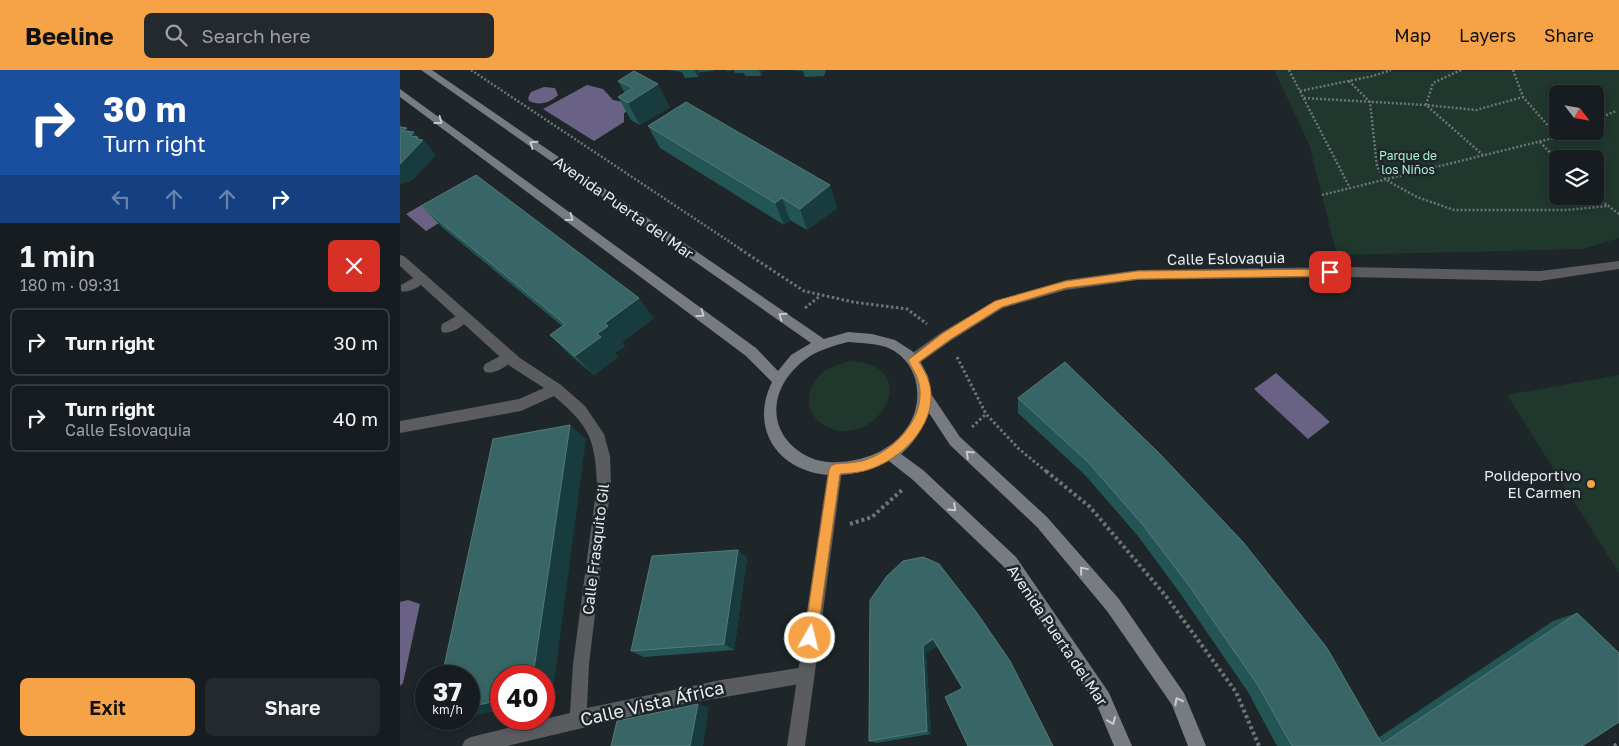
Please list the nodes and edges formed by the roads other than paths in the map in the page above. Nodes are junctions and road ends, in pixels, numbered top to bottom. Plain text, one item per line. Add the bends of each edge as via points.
1 (426, 70) edge
2 (400, 92) edge
3 (400, 259) edge
4 (1619, 265) edge
5 (422, 278) junction
6 (405, 288) dead end
7 (464, 317) junction
8 (447, 328) dead end
9 (822, 344) junction
10 (508, 356) junction
11 (913, 360) junction
12 (490, 368) dead end
13 (778, 380) junction
14 (556, 389) junction
15 (926, 398) junction
16 (400, 427) edge
17 (890, 454) junction
18 (835, 470) junction
19 (805, 676) junction
20 (578, 719) junction
21 (471, 746) edge
22 (796, 746) edge
23 (1123, 746) edge
24 (1197, 746) edge

9 -> 1 main road, Avenida Puerta del Mar
2 -> 13 main road via 752,352
3 - 5 street, Calle Frasquito Gil
4 - 11 street, Calle Eslovaquia via 1540,276 1349,272 1138,275 1075,283 999,304
5 - 6 street
5 - 7 street, Calle Frasquito Gil
7 - 8 street
7 - 10 street, Calle Frasquito Gil
9 - 11 main road via 848,338 873,338 896,346
9 - 13 main road via 797,358
10 - 12 street
10 - 14 street, Calle Frasquito Gil
11 - 15 main road via 923,378
13 - 18 main road via 769,404 771,428 784,449 806,464
14 - 16 street via 521,405
14 - 20 street, Calle Frasquito Gil via 580,410 597,434 603,456 604,484 581,664
15 - 17 main road via 920,419 908,438
24 -> 15 main road via 1178,699 1113,605 1042,522 956,441
17 - 18 main road via 864,466
17 -> 23 main road, Avenida Puerta del Mar via 918,475 1010,562 1104,700
18 - 19 street
19 - 20 street, Calle Vista África via 746,682
19 - 22 street
20 - 21 street, Calle Vista África

